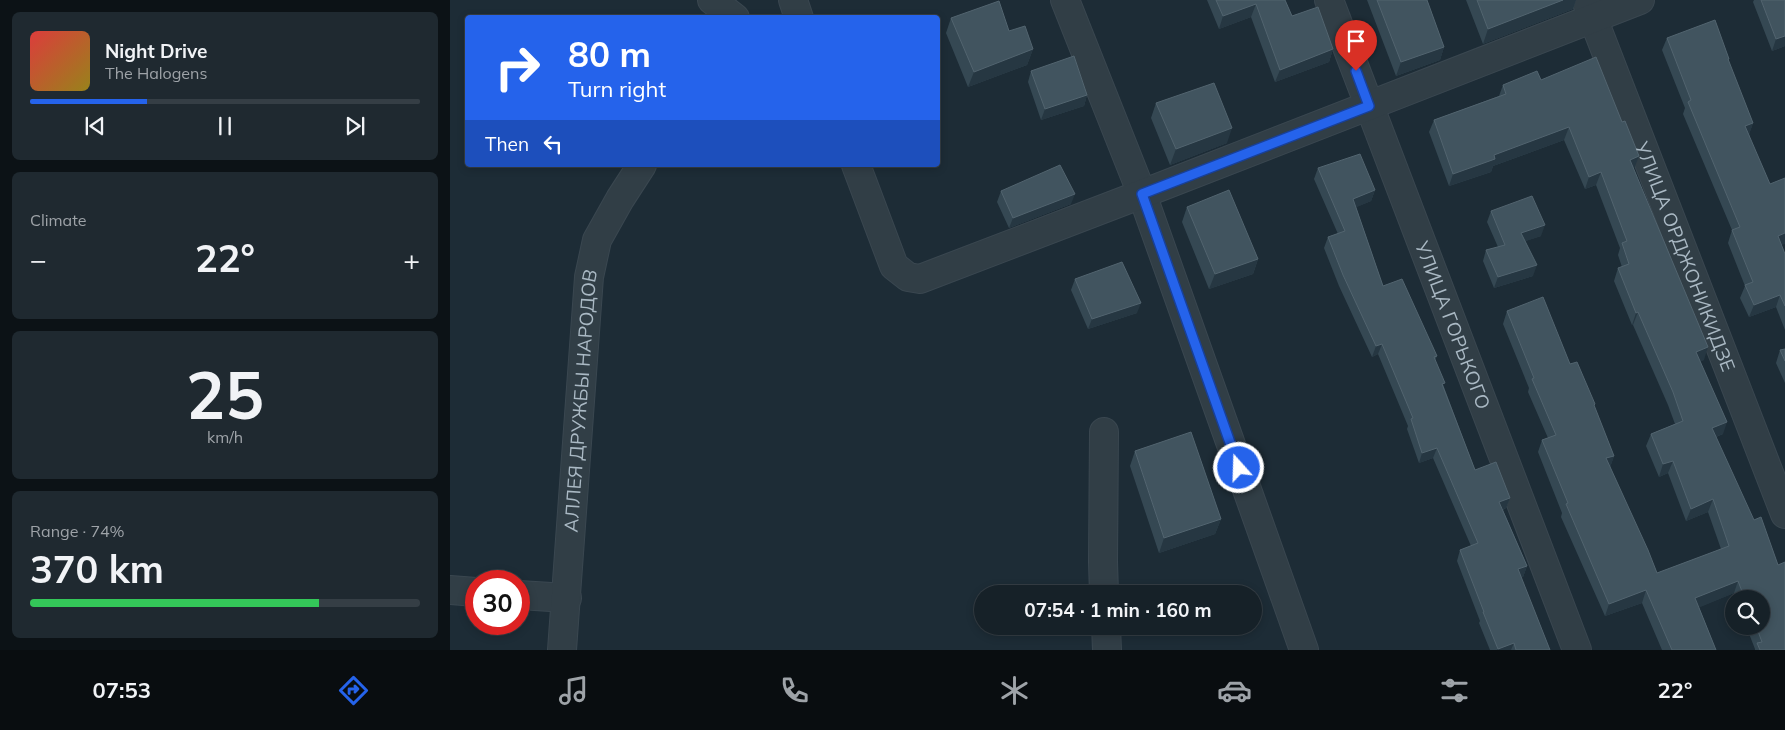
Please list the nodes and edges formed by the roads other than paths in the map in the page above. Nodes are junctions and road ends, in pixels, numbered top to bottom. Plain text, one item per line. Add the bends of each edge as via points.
1 (712, 0) edge
2 (793, 0) edge
3 (1065, 0) edge
4 (1329, 0) edge
5 (1640, 0) edge
6 (1590, 9) edge
7 (731, 15) edge
8 (798, 15) edge
9 (1369, 106) junction
10 (641, 167) edge
11 (857, 167) edge
12 (1142, 194) junction
13 (1104, 432) dead end
14 (1785, 514) edge
15 (1104, 585) edge
16 (450, 590) edge
17 (465, 591) edge
18 (530, 596) edge
19 (567, 598) junction
20 (1106, 635) edge
21 (562, 650) edge
22 (1107, 650) edge
23 (1304, 650) edge
24 (1576, 650) edge

1 - 7 street
2 - 8 street
3 - 12 street
4 - 9 street, УЛИЦА ГОРЬКОГО
5 - 6 street
6 - 9 street
6 - 14 street, УЛИЦА ОРДЖОНИКИДЗЕ
9 - 12 street
9 - 24 street, УЛИЦА ГОРЬКОГО
10 - 19 street, АЛЛЕЯ ДРУЖБЫ НАРОДОВ via 597,240 589,277
11 - 12 street via 894,266 908,277 920,279
12 - 23 street
13 - 15 street
16 - 17 street
18 - 19 street
19 - 21 street, АЛЛЕЯ ДРУЖБЫ НАРОДОВ
20 - 22 street

